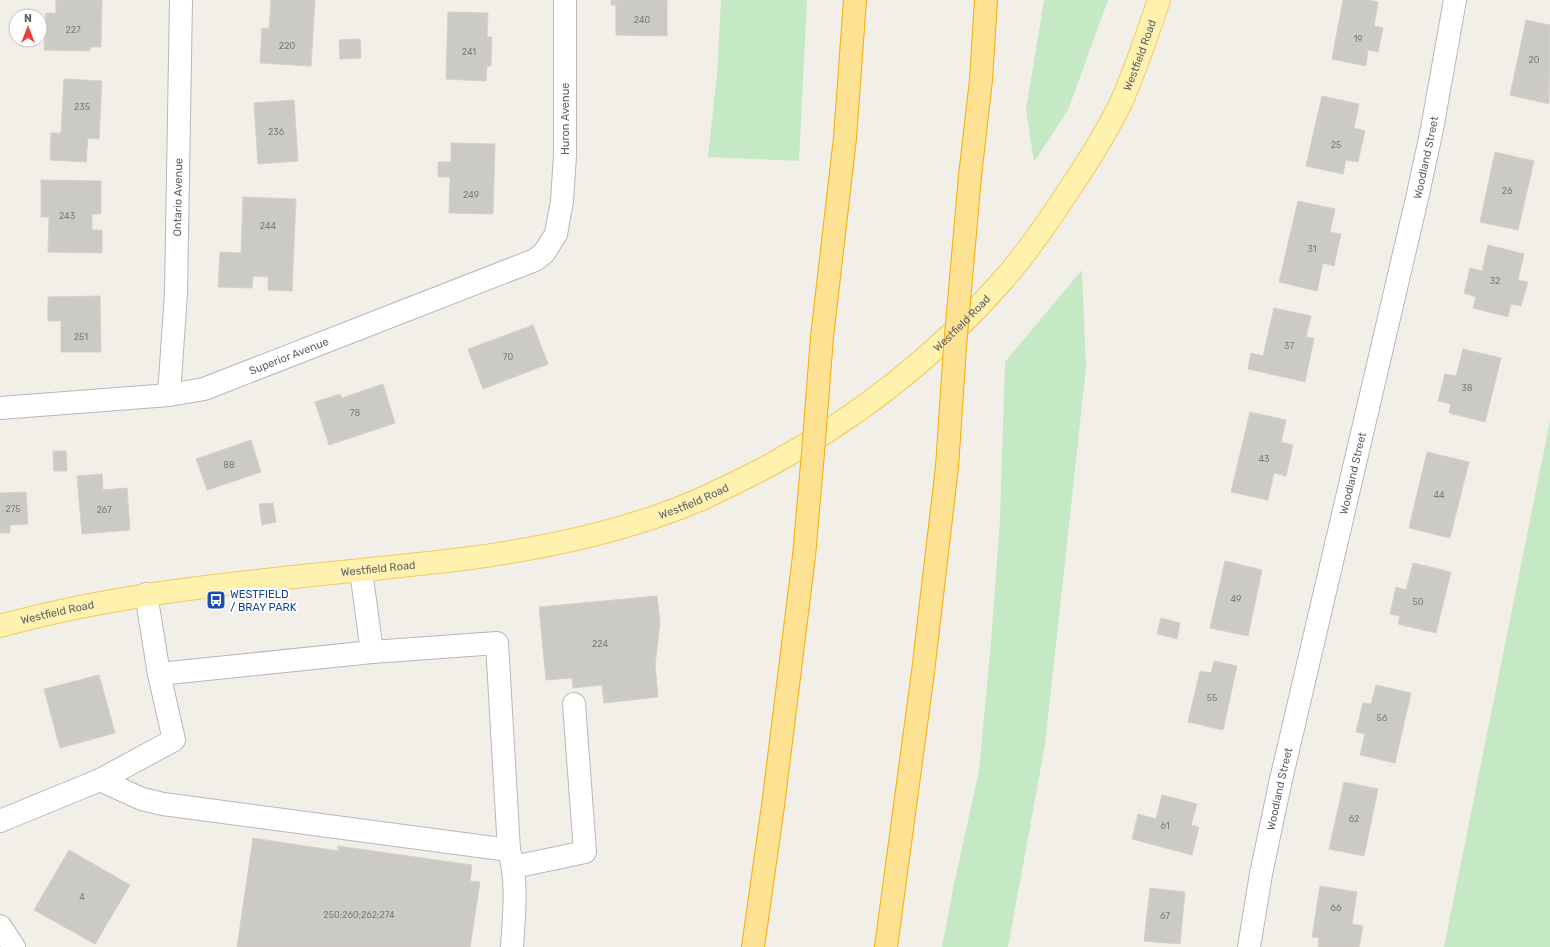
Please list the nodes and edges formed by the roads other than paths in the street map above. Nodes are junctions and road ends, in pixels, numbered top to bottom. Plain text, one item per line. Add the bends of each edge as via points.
1 (181, 0) edge
2 (565, 0) edge
3 (855, 0) edge
4 (986, 0) edge
5 (1159, 0) edge
6 (1455, 0) edge
7 (555, 236) joint
8 (169, 395) junction
9 (0, 408) edge
10 (362, 571) junction
11 (146, 594) junction
12 (0, 626) edge
13 (372, 652) junction
14 (158, 674) junction
15 (574, 704) dead end
16 (100, 780) junction
17 (0, 822) edge
18 (511, 859) junction
19 (0, 926) edge
20 (14, 947) edge
21 (512, 947) edge
22 (753, 947) edge
23 (886, 947) edge
24 (1249, 947) edge

1 - 8 street, Ontario Avenue via 176,293
2 - 7 street, Huron Avenue via 564,178
3 - 22 highway, bridge via 845,138 822,337 804,556
4 - 23 highway, bridge via 981,80 955,347 947,467 923,672
5 - 10 main road, Westfield Road via 1146,42 1119,106 1088,162 1036,238 1003,280 964,321 918,364 866,406 809,444 716,493 612,531 500,554
6 - 24 street, Woodland Street via 1432,129 1280,784
7 - 8 street, Superior Avenue via 544,253 535,260 204,389
8 - 9 street, Superior Avenue
10 - 11 main road, Westfield Road
10 - 13 street
11 - 12 main road, Westfield Road via 78,606
11 - 14 street
13 - 14 street
13 - 18 street via 497,643
14 - 16 street via 174,740
15 - 18 street via 585,852
16 - 17 street
16 - 18 street via 142,799 163,804
18 - 21 street via 515,897
19 - 20 street

